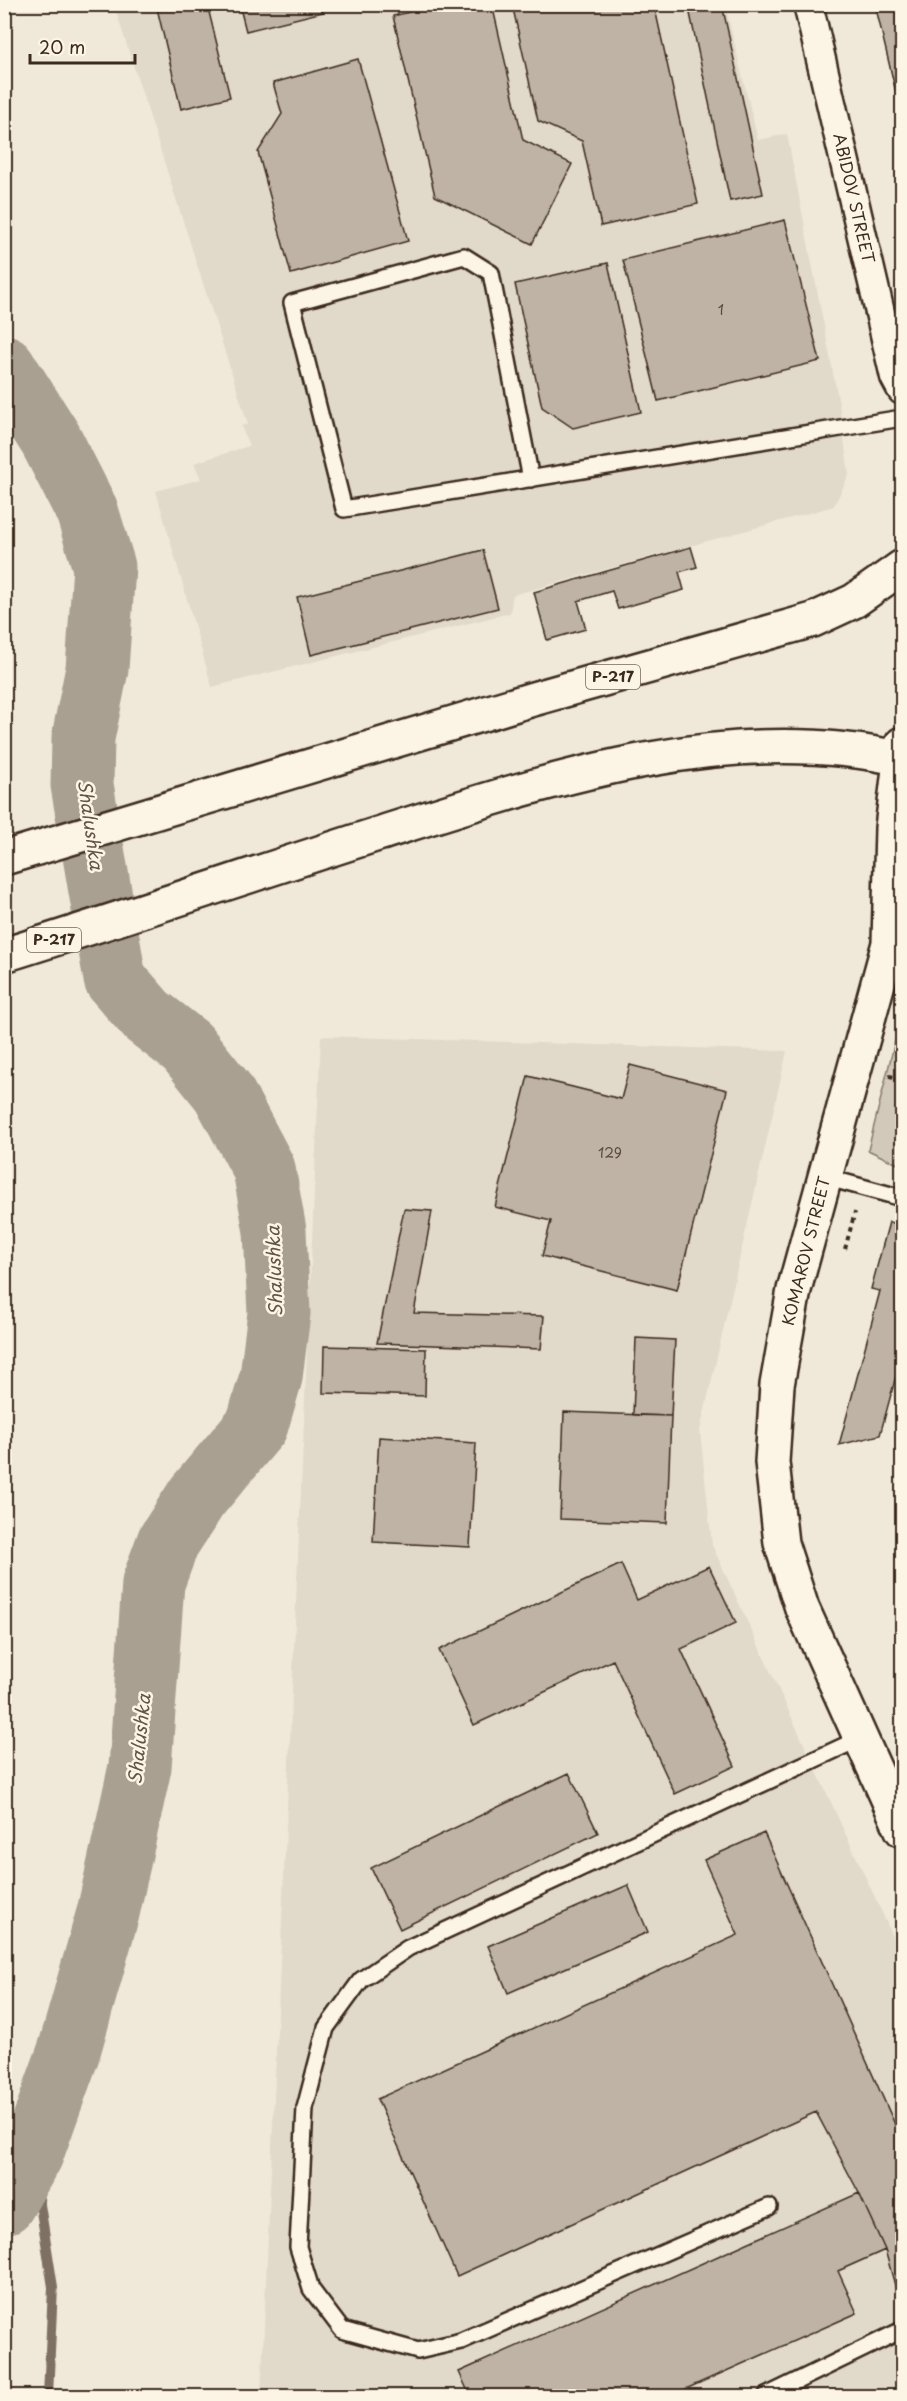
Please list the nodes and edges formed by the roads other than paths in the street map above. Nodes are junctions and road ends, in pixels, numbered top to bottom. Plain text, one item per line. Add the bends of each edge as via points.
1 (808, 4) edge
2 (903, 390) edge
3 (903, 418) edge
4 (531, 479) junction
5 (903, 567) edge
6 (902, 754) edge
7 (4, 858) edge
8 (896, 930) edge
9 (4, 955) edge
10 (825, 1177) junction
11 (903, 1198) edge
12 (861, 1738) junction
13 (903, 1830) edge
14 (769, 2207) dead end
15 (903, 2330) edge
16 (766, 2397) edge

1 - 2 street, ABIDOV STREET via 896,376
3 - 4 lane
4 - 4 lane via 344,509 292,303 464,256 491,273
5 - 7 main road, Р-217 via 854,601 813,620 533,699
6 - 8 main road, KOMAROV STREET via 892,828
6 - 9 main road, Р-217 via 774,747 658,757 546,783
8 - 10 main road, KOMAROV STREET
10 - 11 lane
10 - 12 main road, KOMAROV STREET via 794,1290 777,1385 772,1462 782,1543 802,1608
12 - 13 main road, KOMAROV STREET
12 - 14 lane via 408,1948 361,1980 326,2028 305,2108 298,2247 311,2289 342,2330 418,2351 461,2341
15 - 16 lane

